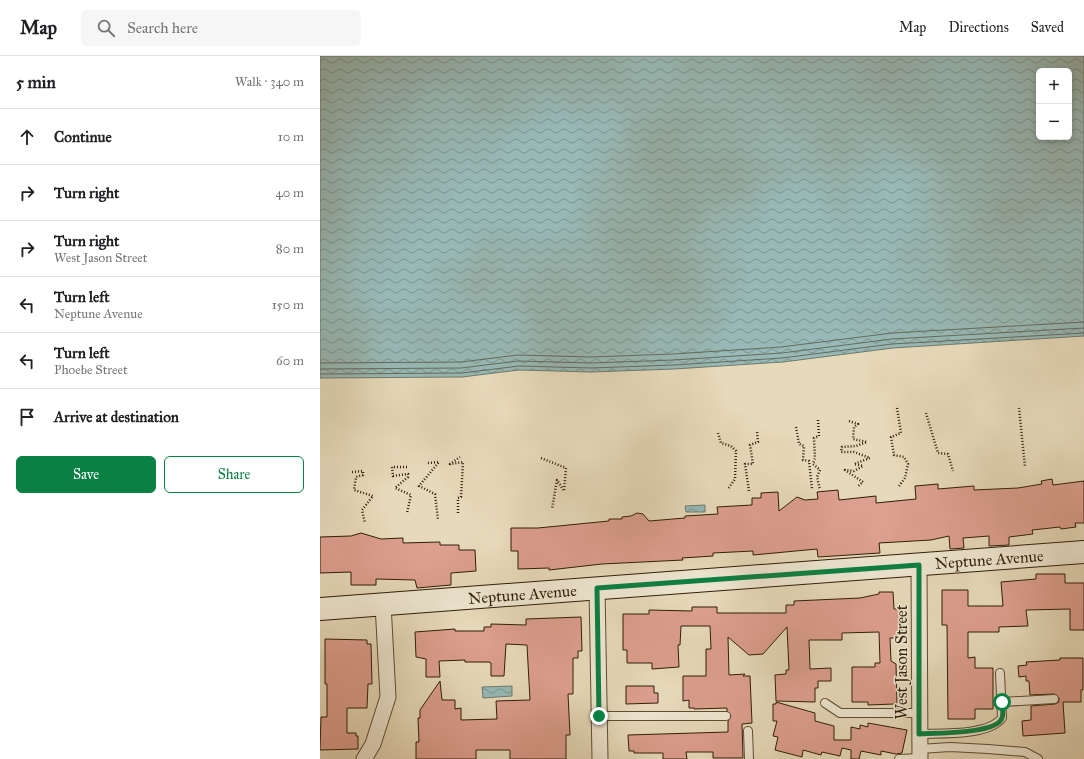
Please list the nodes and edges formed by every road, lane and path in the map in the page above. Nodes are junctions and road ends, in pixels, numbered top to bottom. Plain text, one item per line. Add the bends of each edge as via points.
1 (897, 408) dead end
2 (1019, 408) dead end
3 (926, 413) dead end
4 (818, 420) dead end
5 (849, 421) dead end
6 (796, 427) dead end
7 (757, 431) dead end
8 (718, 433) dead end
9 (460, 457) dead end
10 (542, 458) dead end
11 (428, 463) dead end
12 (407, 467) dead end
13 (1025, 467) dead end
14 (953, 471) dead end
15 (352, 472) dead end
16 (899, 486) dead end
17 (857, 487) dead end
18 (728, 489) dead end
19 (812, 489) dead end
20 (820, 490) dead end
21 (749, 492) dead end
22 (552, 509) dead end
23 (407, 513) dead end
24 (458, 513) dead end
25 (438, 520) dead end
26 (365, 523) dead end
27 (1084, 552) edge
28 (919, 565) junction
29 (597, 588) junction
30 (383, 604) junction
31 (320, 609) edge
32 (1000, 673) dead end
33 (1054, 699) dead end
34 (825, 702) dead end
35 (1002, 702) junction
36 (919, 713) junction
37 (599, 716) junction
38 (726, 716) dead end
39 (748, 731) dead end
40 (919, 734) junction
41 (920, 756) edge
42 (364, 759) edge
43 (600, 759) edge
44 (749, 759) edge
45 (899, 759) edge
46 (1038, 759) edge

1 - 16 path via 901,433 891,437 894,454 904,457 908,464
2 - 13 path
3 - 14 path via 938,453 948,454
4 - 20 path via 819,436 814,438 813,464 820,470 817,477
5 - 17 path via 858,424 854,427 852,439 867,442 842,447 841,452 854,452 870,458 854,464 863,466 854,471 845,470 863,482
6 - 19 path via 799,444 804,446 804,460 809,461
7 - 21 path via 758,442 750,445 753,464 745,464
8 - 18 path via 721,443 731,446 736,451 735,479
9 - 24 path via 450,464 463,462 462,497 458,498
10 - 22 path via 566,468 564,491 557,480
11 - 25 path via 439,462 419,486 435,494
12 - 23 path via 392,467 393,476 408,474 408,477 395,488 411,495
15 - 26 path via 363,471 363,475 356,477 354,490 373,496 362,510
27 - 28 street, Neptune Avenue
28 - 29 street, Neptune Avenue
28 - 36 street, West Jason Street
29 - 30 street, Neptune Avenue
29 - 37 street
30 - 31 street, Neptune Avenue
30 - 42 street via 388,697 373,744
32 - 35 lane
33 - 35 lane
34 - 36 lane via 840,713
35 - 40 lane via 1002,718 997,725 976,730
36 - 40 street, West Jason Street
37 - 38 lane
37 - 43 street
39 - 44 lane
40 - 41 street, West Jason Street
41 - 45 lane
41 - 46 lane via 950,747 1025,752

